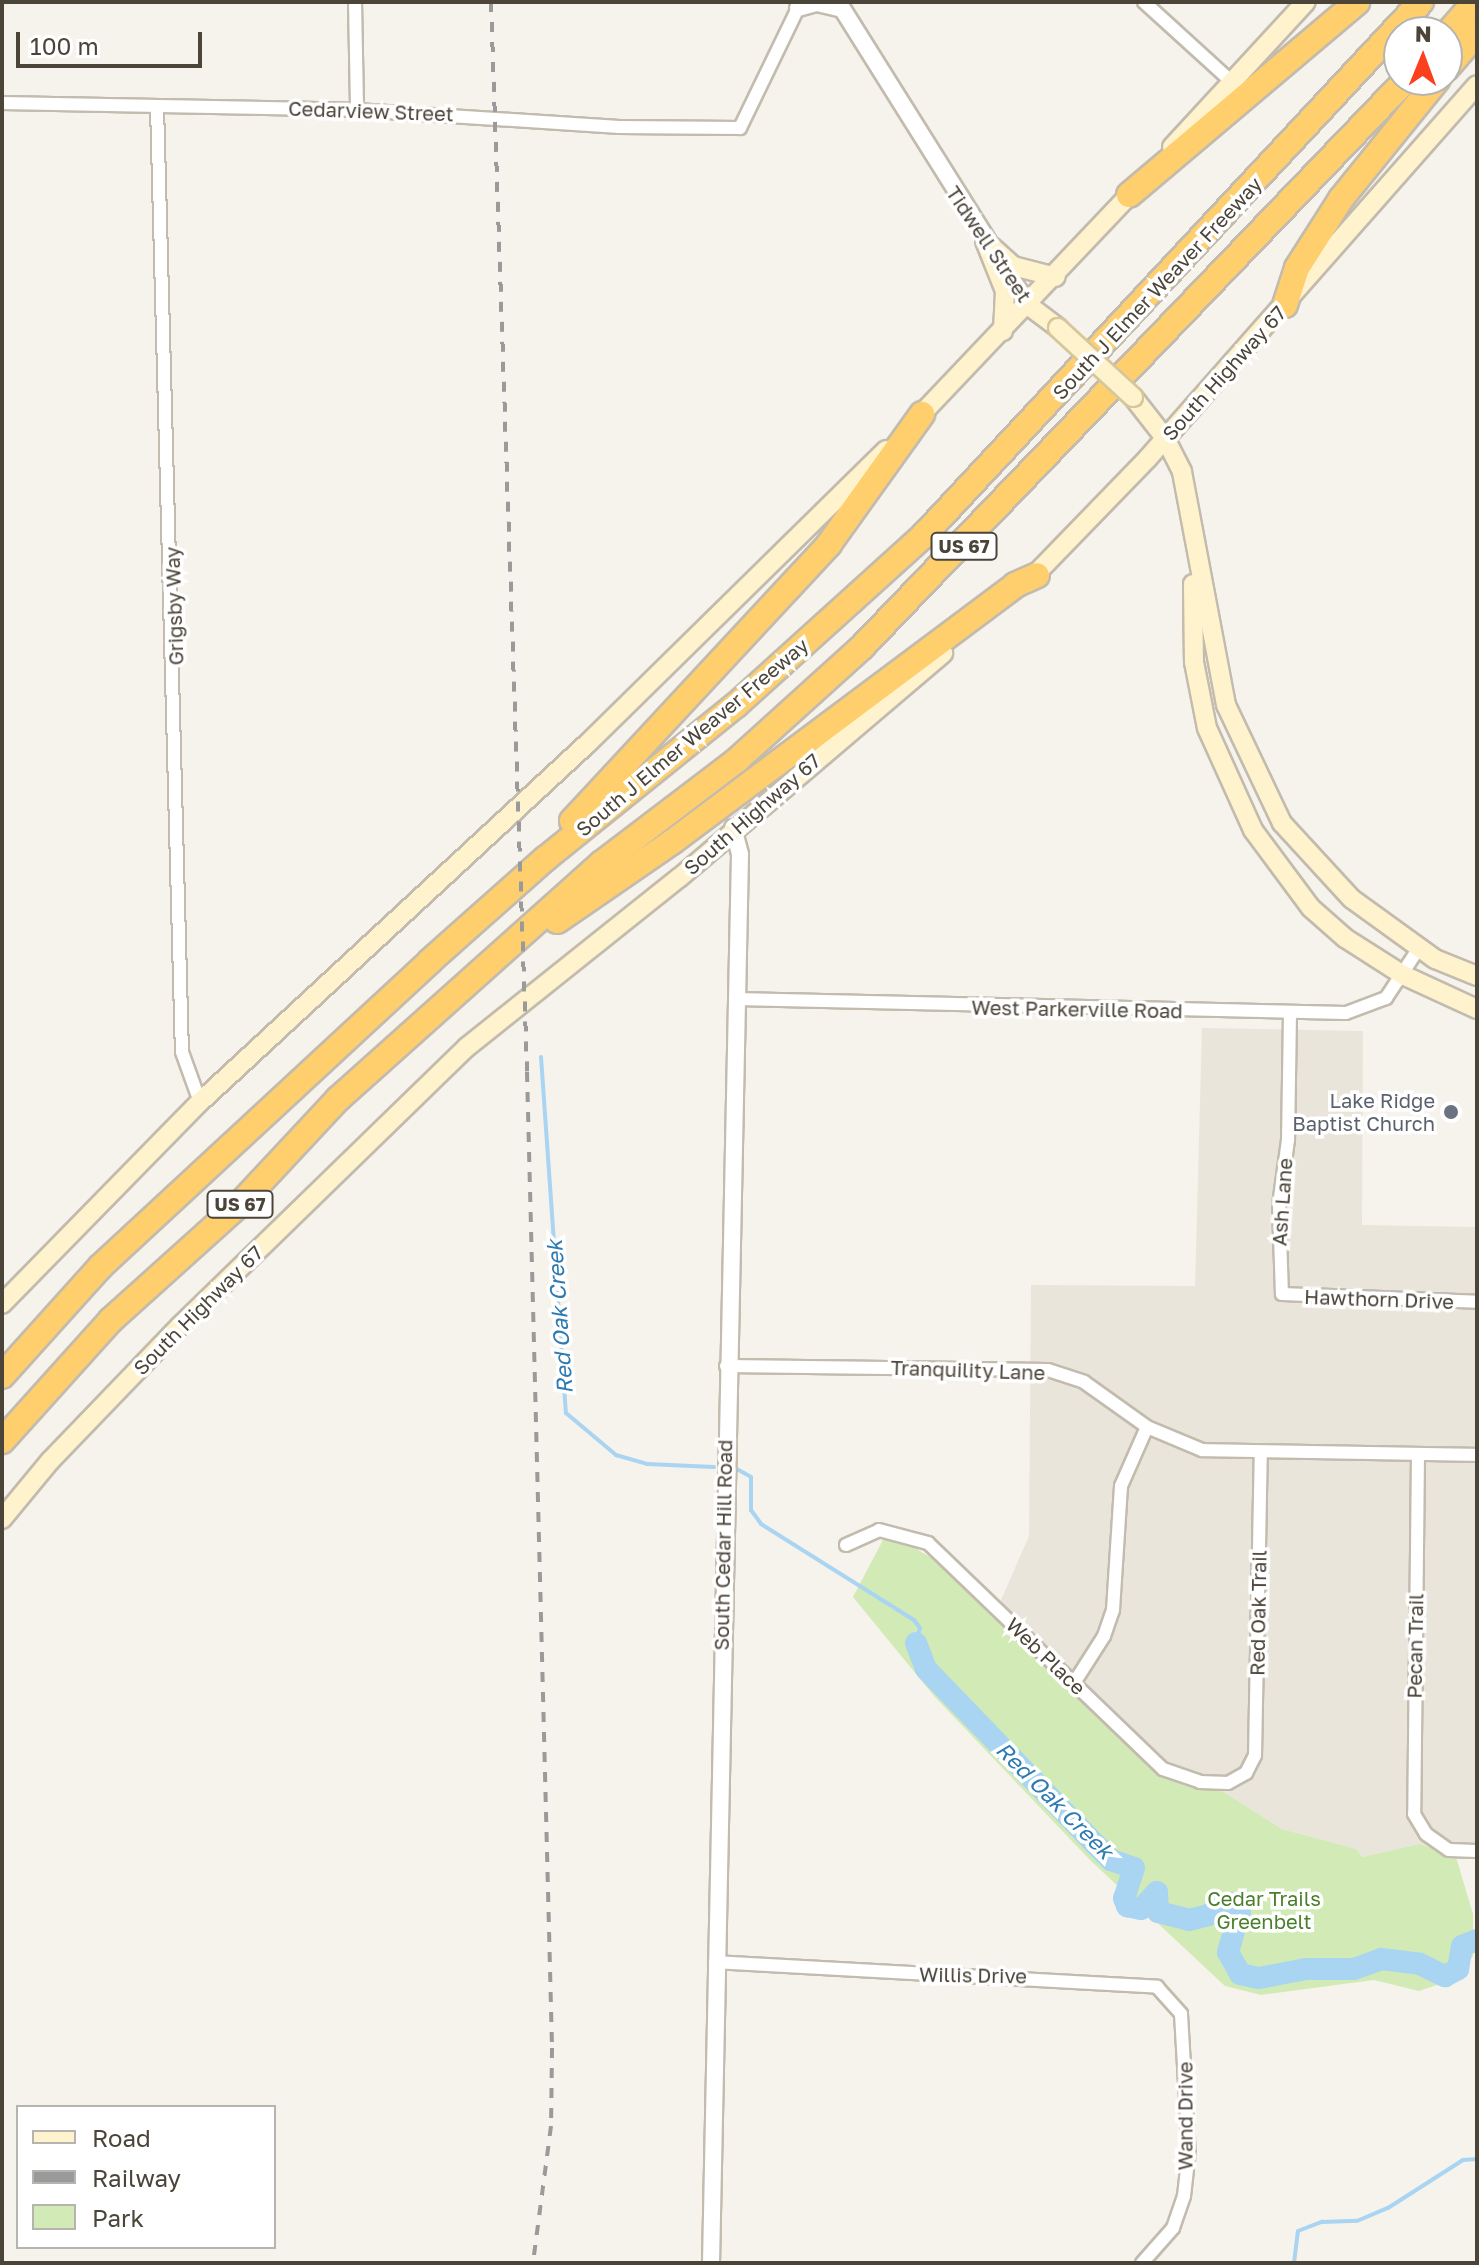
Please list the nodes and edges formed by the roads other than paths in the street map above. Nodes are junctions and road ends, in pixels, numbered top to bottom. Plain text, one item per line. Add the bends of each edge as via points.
1 (355, 2) edge
2 (1144, 2) edge
3 (1306, 2) edge
4 (1357, 2) edge
5 (1421, 2) edge
6 (800, 5) edge
7 (839, 5) edge
8 (1477, 33) edge
9 (1463, 49) edge
10 (1232, 82) junction
11 (1477, 85) edge
12 (1391, 96) edge
13 (1424, 96) edge
14 (2, 103) edge
15 (157, 106) junction
16 (357, 110) junction
17 (1129, 195) junction
18 (985, 241) junction
19 (1056, 277) junction
20 (1028, 305) junction
21 (1285, 305) junction
22 (1003, 331) junction
23 (922, 414) junction
24 (1165, 438) junction
25 (1195, 549) junction
26 (1037, 575) junction
27 (733, 828) junction
28 (545, 859) junction
29 (1419, 948) junction
30 (481, 969) junction
31 (1403, 975) junction
32 (1477, 976) edge
33 (736, 999) junction
34 (1477, 1009) edge
35 (1290, 1014) junction
36 (200, 1102) junction
37 (1282, 1294) joint
38 (1477, 1302) edge
39 (2, 1304) edge
40 (726, 1366) junction
41 (2, 1376) edge
42 (1147, 1427) junction
43 (2, 1441) edge
44 (1261, 1452) junction
45 (1418, 1454) junction
46 (1477, 1455) edge
47 (2, 1519) edge
48 (846, 1545) dead end
49 (1074, 1683) junction
50 (1246, 1773) joint
51 (1477, 1851) edge
52 (715, 1962) junction
53 (1185, 2051) joint
54 (711, 2263) edge
55 (1142, 2263) edge

1 - 16 street
2 - 10 street
3 - 10 main road
4 - 17 highway
5 - 28 highway, South J Elmer Weaver Freeway / US 67 via 923,536 736,705
6 - 7 street
6 - 16 street, Cedarview Street via 740,128 635,128
7 - 18 street, Tidwell Street
8 - 9 highway
10 - 17 main road
11 - 21 main road, South Highway 67
12 - 30 highway, South J Elmer Weaver Freeway / US 67 via 863,646 737,760 602,863
13 - 21 highway via 1341,199 1297,268
14 - 15 street, Cedarview Street
15 - 16 street, Cedarview Street
15 - 36 street, Grigsby Way via 182,1052
17 - 19 main road
18 - 19 main road via 1013,266
18 - 20 street, Tidwell Street
18 - 22 main road via 1005,291
19 - 20 main road
20 - 22 main road
20 - 24 main road, Tidwell Street, bridge via 1133,397
21 - 24 main road, South Highway 67
22 - 23 main road
23 - 28 highway via 829,544 560,833
23 - 36 main road via 633,700
24 - 25 main road, Tidwell Street via 1182,472
24 - 26 main road, South Highway 67
25 - 29 main road, Tidwell Street via 1215,668 1239,742 1262,788 1282,823 1319,866 1352,899
25 - 31 main road, Tidwell Street via 1192,632 1197,684 1207,728 1235,797 1311,908 1345,938
26 - 27 main road, South Highway 67
26 - 30 highway via 1015,585 672,842 519,949
27 - 33 street, South Cedar Hill Road via 740,854
27 - 47 main road, South Highway 67 via 679,878 467,1047 180,1326 50,1461
28 - 41 highway, South J Elmer Weaver Freeway / US 67 via 100,1267
29 - 31 street, West Parkerville Road
29 - 32 main road
30 - 43 highway, South J Elmer Weaver Freeway / US 67 via 338,1099 241,1203 111,1320
31 - 34 main road
31 - 35 street, West Parkerville Road via 1394,990 1368,1009
33 - 35 street, West Parkerville Road
33 - 40 street, South Cedar Hill Road
35 - 37 street, Ash Lane via 1288,1140 1279,1205
36 - 39 main road
37 - 38 street, Hawthorn Drive
40 - 42 street, Tranquility Lane via 1048,1370 1084,1382
40 - 52 street, South Cedar Hill Road
42 - 44 street, Tranquility Lane via 1202,1450
42 - 49 street via 1121,1486 1113,1610 1104,1636
44 - 45 street, Tranquility Lane
44 - 50 street, Red Oak Trail via 1255,1755
45 - 46 street, Tranquility Lane
45 - 51 street, Pecan Trail via 1414,1814 1426,1834 1449,1850
48 - 49 street, Web Place via 879,1530 928,1543
49 - 50 street, Web Place via 1177,1777 1228,1783
52 - 53 street, Willis Drive via 1151,1984 1181,2014
52 - 54 street, South Cedar Hill Road
53 - 55 street, Wand Drive via 1184,2196 1173,2228

